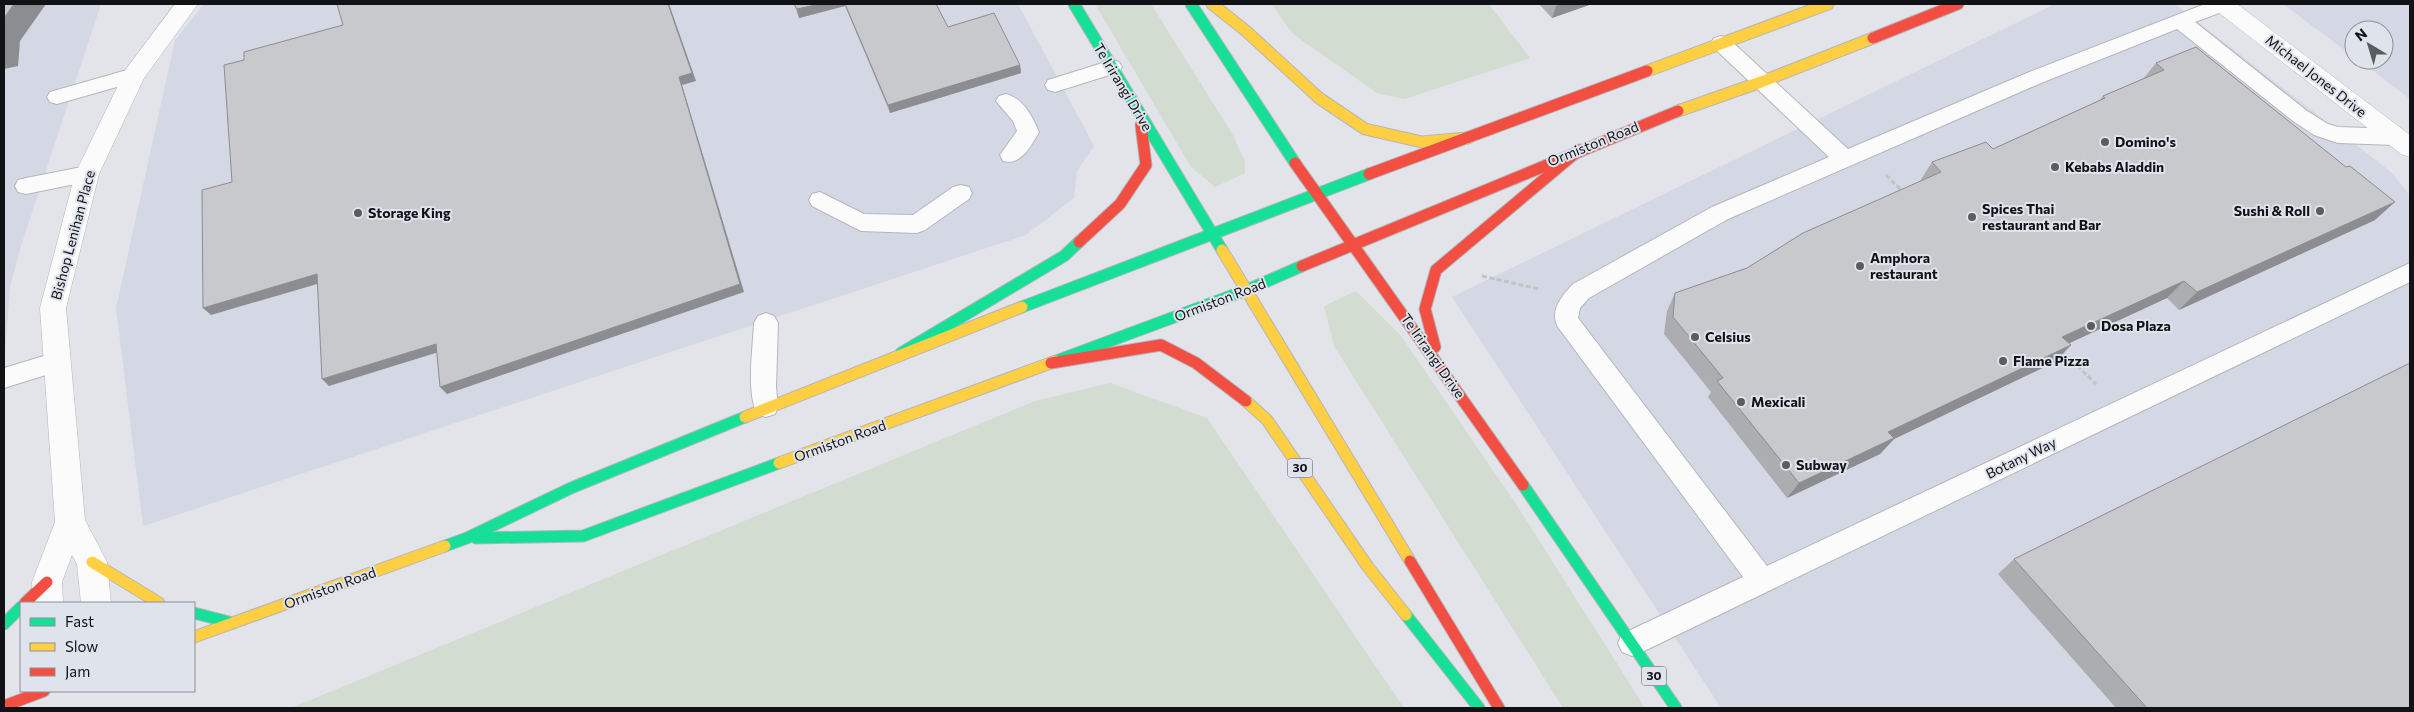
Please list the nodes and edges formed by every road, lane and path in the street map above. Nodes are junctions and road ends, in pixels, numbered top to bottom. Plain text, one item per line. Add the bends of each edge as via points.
1 (187, 4) edge
2 (1074, 4) edge
3 (1191, 4) edge
4 (1212, 4) edge
5 (1828, 4) edge
6 (1958, 4) edge
7 (2223, 4) edge
8 (2180, 21) junction
9 (1721, 43) junction
10 (1112, 67) junction
11 (134, 75) junction
12 (1761, 82) junction
13 (1055, 85) dead end
14 (57, 97) dead end
15 (1006, 101) dead end
16 (1139, 114) junction
17 (1468, 138) junction
18 (2403, 143) edge
19 (1579, 150) junction
20 (1011, 155) dead end
21 (1854, 155) junction
22 (87, 174) junction
23 (26, 186) dead end
24 (961, 193) dead end
25 (1316, 194) junction
26 (1905, 194) edge
27 (820, 200) dead end
28 (1212, 235) junction
29 (1353, 243) junction
30 (1444, 264) junction
31 (2410, 272) edge
32 (1247, 290) junction
33 (1573, 300) junction
34 (766, 324) dead end
35 (2059, 347) edge
36 (901, 353) junction
37 (57, 362) junction
38 (1051, 363) junction
39 (1441, 367) junction
40 (4, 378) edge
41 (766, 407) junction
42 (2122, 410) junction
43 (70, 522) junction
44 (467, 538) junction
45 (92, 562) junction
46 (1763, 582) junction
47 (47, 593) edge
48 (27, 602) edge
49 (96, 602) edge
50 (157, 602) edge
51 (20, 608) edge
52 (195, 613) edge
53 (233, 623) junction
54 (4, 624) edge
55 (195, 637) edge
56 (1632, 643) junction
57 (41, 692) edge
58 (4, 706) edge
59 (1479, 708) edge
60 (1499, 708) edge
61 (1676, 708) edge

1 - 11 street, Bishop Lenihan Place
2 - 10 main road, Te Irirangi Drive
3 - 25 main road, Te Irirangi Drive / 30
4 - 17 main road via 1319,98 1365,129 1422,142
5 - 9 main road, Ormiston Road
6 - 12 main road, Ormiston Road
7 - 8 lane
7 - 18 street, Michael Jones Drive
8 - 18 lane via 2321,130
8 - 21 lane via 2034,78
9 - 12 lane
9 - 17 main road, Ormiston Road
10 - 13 lane
10 - 16 main road, Te Irirangi Drive
11 - 14 lane
11 - 22 street, Bishop Lenihan Place
12 - 19 main road, Ormiston Road via 1660,117
12 - 21 lane
15 - 20 lane via 1022,117 1028,132
16 - 28 main road, Te Irirangi Drive
16 - 36 main road via 1146,165 1120,204 1064,256
17 - 25 main road, Ormiston Road
19 - 29 main road, Ormiston Road
19 - 30 main road
21 - 26 path
21 - 33 lane via 1720,213 1581,291
22 - 23 lane
22 - 37 street, Bishop Lenihan Place via 53,308
24 - 27 lane via 917,224 862,222
25 - 28 main road, Ormiston Road
25 - 29 main road, Te Irirangi Drive / 30
28 - 32 main road, Te Irirangi Drive
28 - 36 main road, Ormiston Road
29 - 32 main road, Ormiston Road
29 - 39 main road, Te Irirangi Drive / 30
30 - 33 path via 1461,272 1525,284
30 - 39 main road via 1436,270 1424,309
31 - 42 lane, Botany Way
32 - 38 main road, Ormiston Road
32 - 60 main road, Te Irirangi Drive
33 - 46 lane via 1566,320
34 - 41 lane
35 - 42 path
36 - 41 main road, Ormiston Road
37 - 40 lane
37 - 43 street, Bishop Lenihan Place
38 - 44 main road, Ormiston Road via 584,536
38 - 59 main road, 30 via 1161,345 1196,363 1234,390 1267,420 1368,567
39 - 56 main road, Te Irirangi Drive / 30
41 - 44 main road, Ormiston Road via 570,488
42 - 46 lane, Botany Way
43 - 45 street, Bishop Lenihan Place
43 - 47 street, Bishop Lenihan Place
44 - 53 main road, Ormiston Road
45 - 49 street, Bishop Lenihan Place
45 - 50 main road
46 - 56 lane, Botany Way
47 - 48 main road
51 - 54 main road
52 - 53 main road
53 - 55 main road, Ormiston Road
56 - 61 main road, Te Irirangi Drive / 30
57 - 58 main road

